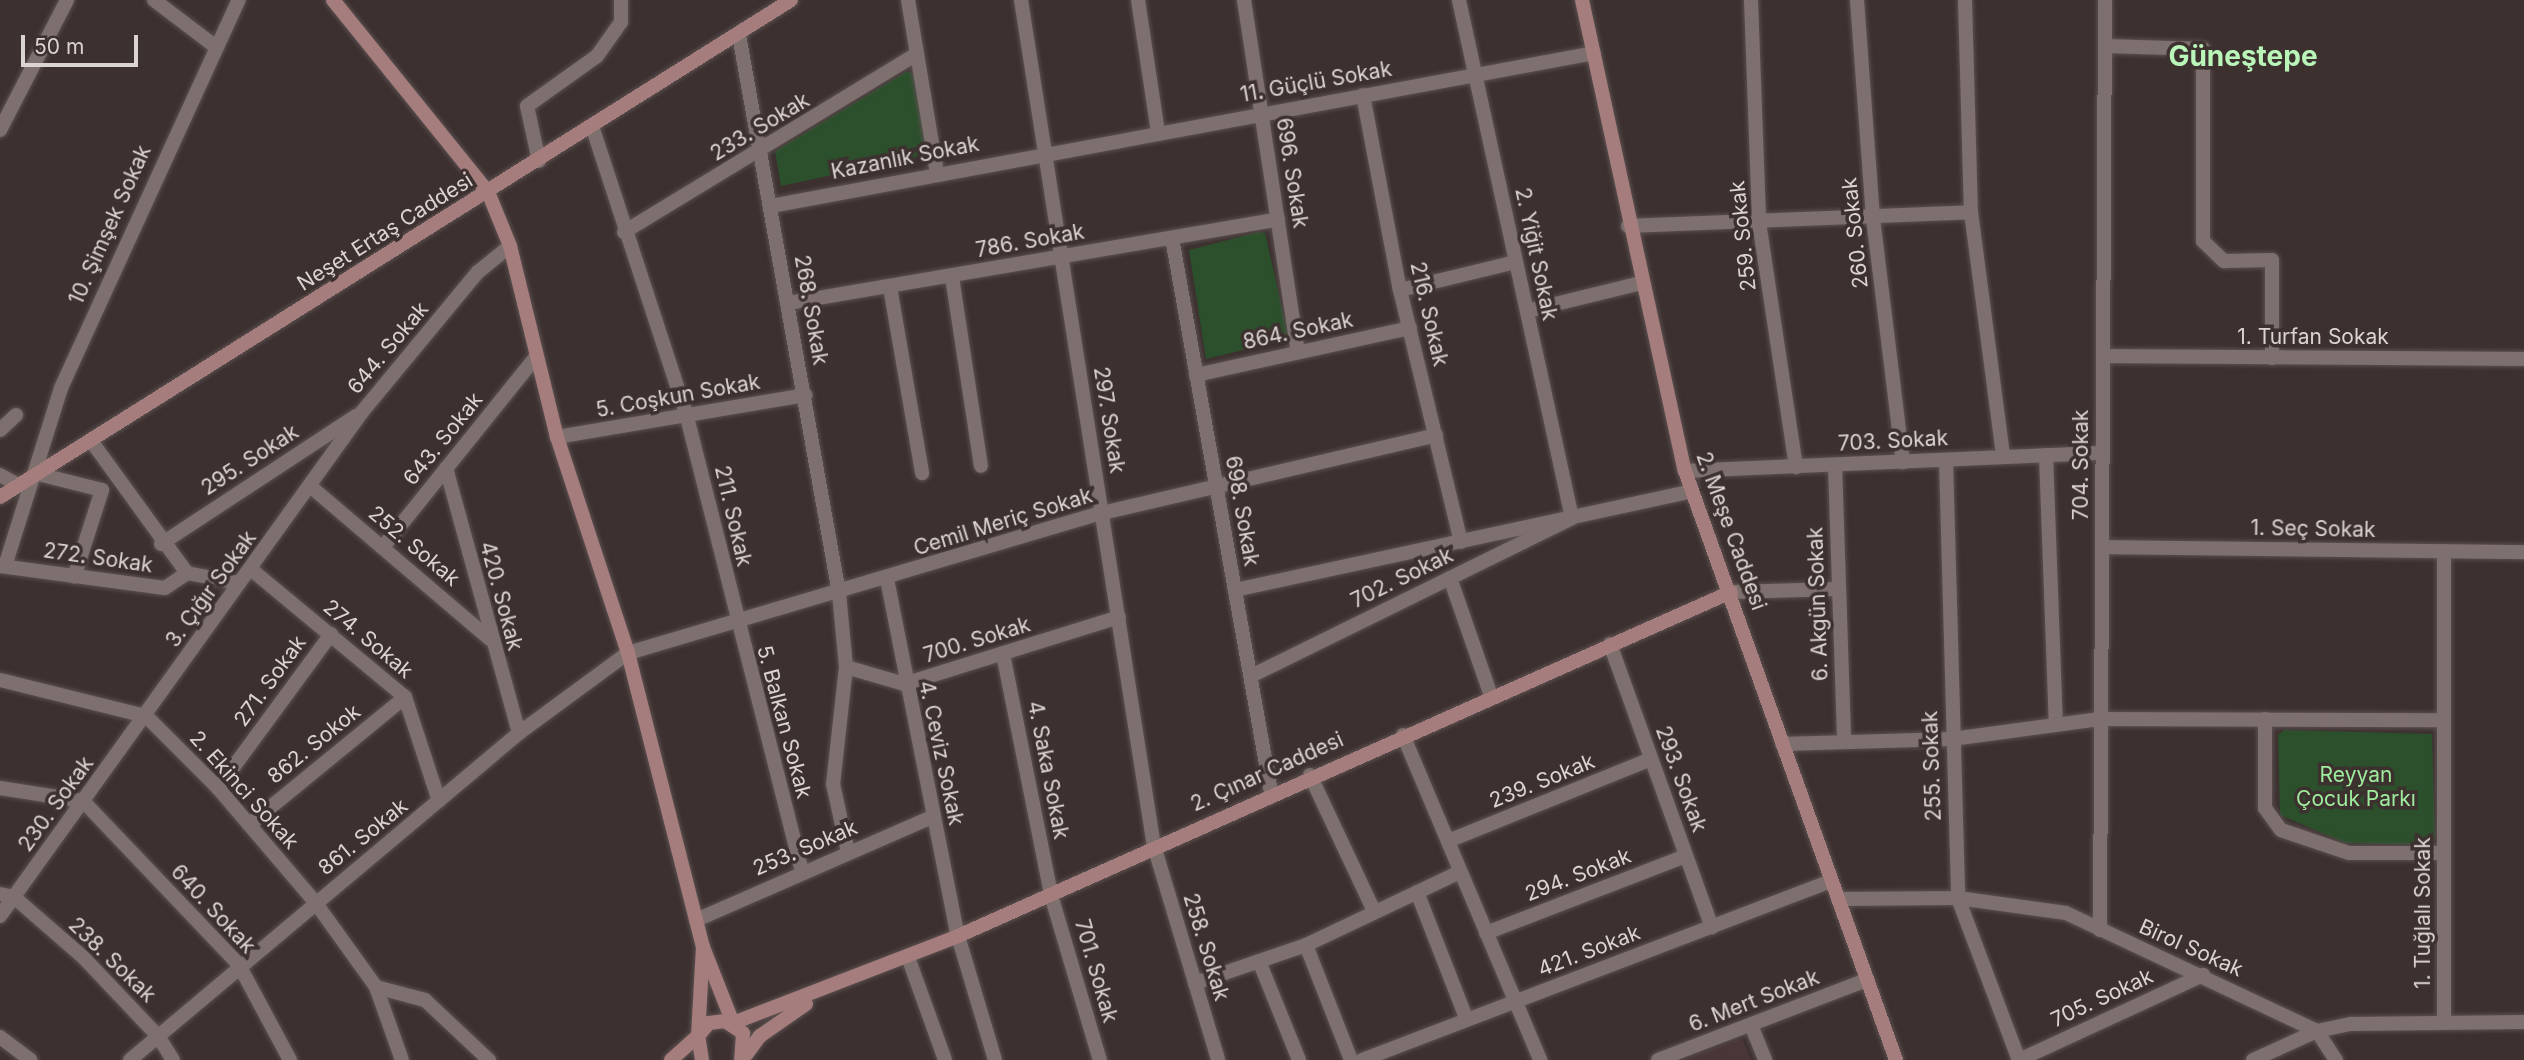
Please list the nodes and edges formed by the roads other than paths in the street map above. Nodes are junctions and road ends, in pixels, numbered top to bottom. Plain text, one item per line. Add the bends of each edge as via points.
1 (67, 0) edge
2 (154, 0) edge
3 (239, 0) edge
4 (333, 0) edge
5 (621, 0) edge
6 (790, 0) edge
7 (908, 0) edge
8 (1021, 0) edge
9 (1138, 0) edge
10 (1244, 0) edge
11 (1459, 0) edge
12 (1582, 0) edge
13 (1751, 0) edge
14 (1857, 0) edge
15 (1965, 0) edge
16 (2105, 0) edge
17 (739, 35) junction
18 (2105, 46) junction
19 (216, 47) junction
20 (1594, 53) junction
21 (917, 54) junction
22 (1475, 74) junction
23 (1363, 95) junction
24 (1261, 114) junction
25 (593, 129) junction
26 (0, 130) edge
27 (1158, 133) junction
28 (761, 152) junction
29 (1046, 153) junction
30 (539, 161) junction
31 (937, 173) junction
32 (488, 191) junction
33 (771, 206) junction
34 (1971, 212) junction
35 (1873, 218) junction
36 (1278, 219) junction
37 (1759, 222) junction
38 (1628, 226) junction
39 (624, 232) junction
40 (1172, 238) junction
41 (510, 246) junction
42 (1063, 257) junction
43 (1516, 262) junction
44 (952, 276) junction
45 (1641, 283) junction
46 (890, 287) junction
47 (1400, 290) junction
48 (789, 303) junction
49 (1527, 311) junction
50 (1409, 328) junction
51 (1298, 352) junction
52 (2103, 356) junction
53 (536, 357) junction
54 (2272, 358) junction
55 (2524, 359) edge
56 (1196, 375) junction
57 (805, 395) junction
58 (362, 412) junction
59 (16, 415) dead end
60 (687, 417) junction
61 (0, 430) edge
62 (1436, 435) junction
63 (558, 437) junction
64 (92, 442) junction
65 (2103, 453) junction
66 (2046, 455) junction
67 (2003, 456) junction
68 (1946, 460) junction
69 (1903, 462) junction
70 (1835, 465) junction
71 (981, 466) dead end
72 (1796, 467) junction
73 (446, 468) junction
74 (1685, 471) junction
75 (922, 473) dead end
76 (37, 474) junction
77 (0, 475) edge
78 (1216, 484) junction
79 (18, 485) junction
80 (310, 486) junction
81 (1692, 491) junction
82 (0, 497) edge
83 (1102, 513) junction
84 (1572, 518) junction
85 (1461, 541) junction
86 (161, 544) junction
87 (383, 547) junction
88 (2102, 547) junction
89 (2444, 551) junction
90 (2524, 552) edge
91 (2, 566) edge
92 (252, 570) junction
93 (187, 573) junction
94 (75, 578) junction
95 (1450, 578) junction
96 (887, 579) junction
97 (239, 583) junction
98 (1839, 589) junction
99 (1235, 590) junction
100 (1731, 592) junction
101 (839, 593) junction
102 (1119, 617) junction
103 (737, 625) junction
104 (331, 634) junction
105 (490, 639) junction
106 (1610, 644) junction
107 (628, 653) junction
108 (1003, 654) junction
109 (846, 667) junction
110 (1251, 676) junction
111 (0, 680) edge
112 (904, 684) junction
113 (1491, 696) junction
114 (405, 697) junction
115 (146, 716) junction
116 (2100, 719) junction
117 (2264, 719) junction
118 (2444, 720) junction
119 (2056, 725) junction
120 (519, 733) junction
121 (1403, 734) junction
122 (1952, 739) junction
123 (1844, 741) junction
124 (1782, 744) junction
125 (1651, 759) junction
126 (1310, 775) junction
127 (0, 788) edge
128 (218, 788) junction
129 (1271, 792) junction
130 (83, 801) junction
131 (439, 802) junction
132 (932, 817) junction
133 (250, 824) junction
134 (1448, 841) junction
135 (1154, 846) junction
136 (848, 852) junction
137 (2444, 853) junction
138 (1686, 856) junction
139 (802, 871) junction
140 (1460, 872) junction
141 (1831, 881) junction
142 (1417, 892) junction
143 (1052, 895) junction
144 (7, 896) edge
145 (1958, 898) junction
146 (1838, 899) junction
147 (315, 902) junction
148 (1374, 911) junction
149 (0, 916) edge
150 (696, 920) junction
151 (1712, 927) junction
152 (2100, 930) junction
153 (1486, 933) junction
154 (958, 936) junction
155 (1306, 945) junction
156 (703, 947) junction
157 (908, 957) junction
158 (1259, 961) junction
159 (239, 965) junction
160 (2203, 975) junction
161 (1866, 980) junction
162 (1195, 983) junction
163 (376, 987) junction
164 (822, 993) junction
165 (1515, 1002) junction
166 (1467, 1020) junction
167 (2524, 1022) edge
168 (733, 1023) junction
169 (2444, 1023) junction
170 (1751, 1025) junction
171 (2317, 1031) junction
172 (158, 1036) junction
173 (698, 1036) junction
174 (0, 1037) edge
175 (744, 1058) edge
176 (30, 1060) edge
177 (130, 1060) edge
178 (173, 1060) edge
179 (290, 1060) edge
180 (402, 1060) edge
181 (489, 1060) edge
182 (671, 1060) edge
183 (702, 1060) edge
184 (945, 1060) edge
185 (995, 1060) edge
186 (1100, 1060) edge
187 (1218, 1060) edge
188 (1299, 1060) edge
189 (1351, 1060) edge
190 (1362, 1060) edge
191 (1540, 1060) edge
192 (1658, 1060) edge
193 (1766, 1060) edge
194 (1896, 1060) edge
195 (2019, 1060) edge
196 (2253, 1060) edge
197 (2336, 1060) edge

1 - 26 street
2 - 19 street
3 - 19 street, 10. Şimşek Sokak
4 - 32 street
5 - 30 street via 621,22 597,55 527,106
6 - 17 street, Neşet Ertaş Caddesi
7 - 21 street
8 - 29 street, 297. Sokak
9 - 27 street
10 - 24 street, 696. Sokak
11 - 22 street, 2. Yiğit Sokak
12 - 20 street, 2. Meşe Caddesi
13 - 37 street, 259. Sokak
14 - 35 street, 260. Sokak
15 - 34 street
16 - 18 street, 704. Sokak
17 - 25 street, Neşet Ertaş Caddesi
17 - 28 street, 268. Sokak
18 - 52 street, 704. Sokak
18 - 54 street via 2203,49 2203,241 2224,261 2272,260
19 - 76 street, 10. Şimşek Sokak via 61,388
20 - 22 street, 11. Güçlü Sokak
20 - 38 street, 2. Meşe Caddesi
21 - 28 street, 233. Sokak
21 - 31 street
22 - 23 street, 11. Güçlü Sokak
22 - 43 street, 2. Yiğit Sokak
23 - 24 street, 11. Güçlü Sokak
23 - 47 street, 216. Sokak
24 - 27 street, 11. Güçlü Sokak
24 - 36 street, 696. Sokak
25 - 30 street, Neşet Ertaş Caddesi
25 - 39 street, 211. Sokak
27 - 29 street, 11. Güçlü Sokak
28 - 33 street, 268. Sokak
28 - 39 street, 233. Sokak
29 - 31 street, Kazanlık Sokak
29 - 42 street, 297. Sokak
30 - 32 street, Neşet Ertaş Caddesi
31 - 33 street, Kazanlık Sokak
32 - 41 street
32 - 64 street, Neşet Ertaş Caddesi
33 - 48 street, 268. Sokak
34 - 35 street
34 - 67 street
35 - 37 street
35 - 69 street, 260. Sokak
36 - 40 street, 786. Sokak
36 - 51 street, 696. Sokak
37 - 38 street
37 - 72 street, 259. Sokak
38 - 45 street, 2. Meşe Caddesi
39 - 60 street, 211. Sokak
40 - 42 street, 786. Sokak
40 - 56 street, 698. Sokak
41 - 53 street
41 - 58 street, 644. Sokak via 478,272
42 - 44 street, 786. Sokak
42 - 83 street, 297. Sokak
43 - 47 street
43 - 49 street, 2. Yiğit Sokak
44 - 46 street, 786. Sokak
44 - 71 street
45 - 49 street
45 - 74 street, 2. Meşe Caddesi
46 - 48 street, 786. Sokak
46 - 75 street
47 - 50 street, 216. Sokak
48 - 57 street, 268. Sokak
49 - 84 street, 2. Yiğit Sokak
50 - 51 street, 864. Sokak
50 - 62 street, 216. Sokak
51 - 56 street, 864. Sokak
52 - 54 street, 1. Turfan Sokak
52 - 65 street, 704. Sokak
53 - 63 street
53 - 73 street, 643. Sokak
54 - 55 street, 1. Turfan Sokak
56 - 78 street, 698. Sokak
57 - 60 street, 5. Coşkun Sokak
57 - 101 street, 268. Sokak
58 - 80 street, 644. Sokak
58 - 86 street, 295. Sokak
59 - 61 street
60 - 63 street, 5. Coşkun Sokak
60 - 103 street, 211. Sokak
62 - 78 street, Cemil Meriç Sokak
62 - 85 street, 216. Sokak
63 - 107 street
64 - 76 street, Neşet Ertaş Caddesi
64 - 86 street
65 - 66 street, 703. Sokak
65 - 88 street, 704. Sokak
66 - 67 street, 703. Sokak
66 - 119 street, 704. Sokak
67 - 68 street, 703. Sokak
68 - 69 street, 703. Sokak
68 - 122 street, 255. Sokak
69 - 70 street, 703. Sokak
70 - 72 street, 703. Sokak
70 - 98 street, 6. Akgün Sokak
72 - 74 street, 703. Sokak
73 - 87 street, 643. Sokak
73 - 105 street, 420. Sokak
74 - 81 street, 2. Meşe Caddesi
76 - 79 street, Neşet Ertaş Caddesi
76 - 91 street, 10. Şimşek Sokak
76 - 94 street via 102,490
77 - 79 street
78 - 83 street, Cemil Meriç Sokak
78 - 99 street, 698. Sokak
79 - 82 street, Neşet Ertaş Caddesi
80 - 87 street, 252. Sokak
80 - 92 street, 3. Çığır Sokak
81 - 84 street, 702. Sokak
81 - 100 street, 2. Meşe Caddesi
83 - 96 street, Cemil Meriç Sokak
83 - 102 street, 297. Sokak
84 - 85 street, 702. Sokak
84 - 95 street, 702. Sokak
85 - 99 street, 702. Sokak
86 - 93 street
87 - 105 street, 252. Sokak
88 - 89 street, 1. Seç Sokak
88 - 116 street, 704. Sokak
89 - 90 street, 1. Seç Sokak
89 - 118 street, 1. Tuğlalı Sokak
91 - 94 street, 272. Sokak
92 - 97 street, 3. Çığır Sokak
92 - 104 street, 274. Sokak
93 - 94 street, 272. Sokak via 165,588
93 - 97 street
95 - 110 street, 702. Sokak
95 - 113 street
96 - 101 street, Cemil Meriç Sokak
96 - 112 street, 4. Ceviz Sokak
97 - 115 street, 3. Çığır Sokak
98 - 100 street
98 - 123 street, 6. Akgün Sokak
99 - 110 street, 698. Sokak
100 - 106 street, 2. Çınar Caddesi
100 - 124 street, 2. Meşe Caddesi
101 - 103 street, Cemil Meriç Sokak
101 - 109 street, 268. Sokak
102 - 108 street, 700. Sokak
102 - 135 street, 297. Sokak
103 - 107 street, Cemil Meriç Sokak
103 - 139 street, 5. Balkan Sokak
104 - 114 street, 274. Sokak
104 - 128 street, 271. Sokak
105 - 120 street, 420. Sokak
106 - 113 street, 2. Çınar Caddesi
106 - 125 street, 293. Sokak
107 - 120 street, 861. Sokak
107 - 150 street
108 - 112 street, 700. Sokak
108 - 143 street, 4. Saka Sokak
109 - 112 street, 700. Sokak
109 - 136 street, 268. Sokak via 833,784
110 - 129 street, 698. Sokak
111 - 115 street
112 - 132 street, 4. Ceviz Sokak
113 - 121 street, 2. Çınar Caddesi
114 - 131 street, 274. Sokak
114 - 133 street, 862. Sokok
115 - 128 street, 2. Ekinci Sokak
115 - 130 street, 230. Sokak
116 - 117 street
116 - 119 street
116 - 152 street, 704. Sokak
117 - 118 street
117 - 137 street via 2265,808 2281,830 2349,853
118 - 137 street, 1. Tuğlalı Sokak
119 - 122 street
120 - 131 street, 861. Sokak
121 - 126 street, 2. Çınar Caddesi
121 - 134 street
122 - 123 street
122 - 145 street, 255. Sokak
123 - 124 street
124 - 141 street, 2. Meşe Caddesi
125 - 134 street, 239. Sokak
125 - 138 street, 293. Sokak
126 - 129 street, 2. Çınar Caddesi
126 - 148 street
127 - 130 street
128 - 133 street, 2. Ekinci Sokak
129 - 135 street, 2. Çınar Caddesi
130 - 144 street, 230. Sokak
130 - 159 street, 640. Sokak
131 - 147 street, 861. Sokak
132 - 136 street, 253. Sokak
132 - 154 street, 4. Ceviz Sokak
133 - 147 street, 2. Ekinci Sokak
134 - 140 street
135 - 143 street, 2. Çınar Caddesi
135 - 162 street, 258. Sokak
136 - 139 street, 253. Sokak
137 - 169 street, 1. Tuğlalı Sokak
138 - 151 street, 293. Sokak
138 - 153 street, 294. Sokak
139 - 150 street, 253. Sokak
140 - 142 street
140 - 153 street
141 - 146 street, 2. Meşe Caddesi
141 - 151 street, 421. Sokak
142 - 148 street
142 - 166 street
143 - 154 street, 2. Çınar Caddesi
143 - 186 street, 701. Sokak
144 - 149 street, 230. Sokak
144 - 172 street, 238. Sokak
145 - 146 street, Birol Sokak
145 - 152 street, Birol Sokak via 2046,908
145 - 195 street, 255. Sokak
146 - 161 street, 2. Meşe Caddesi
147 - 159 street, 861. Sokak
147 - 163 street, 2. Ekinci Sokak
148 - 155 street
150 - 156 street
151 - 165 street, 421. Sokak
152 - 160 street, Birol Sokak
153 - 165 street
154 - 157 street, 2. Çınar Caddesi
154 - 185 street, 4. Ceviz Sokak
155 - 158 street
155 - 189 street
156 - 168 street via 715,965
156 - 173 street
157 - 164 street, 2. Çınar Caddesi
157 - 184 street
158 - 162 street
158 - 188 street
159 - 172 street, 861. Sokak
159 - 179 street, 640. Sokak
160 - 171 street, Birol Sokak
160 - 195 street, 705. Sokak
161 - 170 street, 6. Mert Sokak
161 - 194 street, 2. Meşe Caddesi
162 - 187 street, 258. Sokak
163 - 180 street, 2. Ekinci Sokak
163 - 181 street via 425,1000
164 - 168 street
164 - 175 street
165 - 166 street, 421. Sokak
165 - 191 street
166 - 190 street, 421. Sokak
167 - 169 street, Birol Sokak
168 - 173 street via 709,1023
168 - 175 street via 746,1039
169 - 171 street, Birol Sokak
170 - 192 street, 6. Mert Sokak
170 - 193 street
171 - 196 street
171 - 197 street
172 - 177 street, 861. Sokak
172 - 178 street, 238. Sokak
173 - 182 street
173 - 183 street
174 - 176 street

